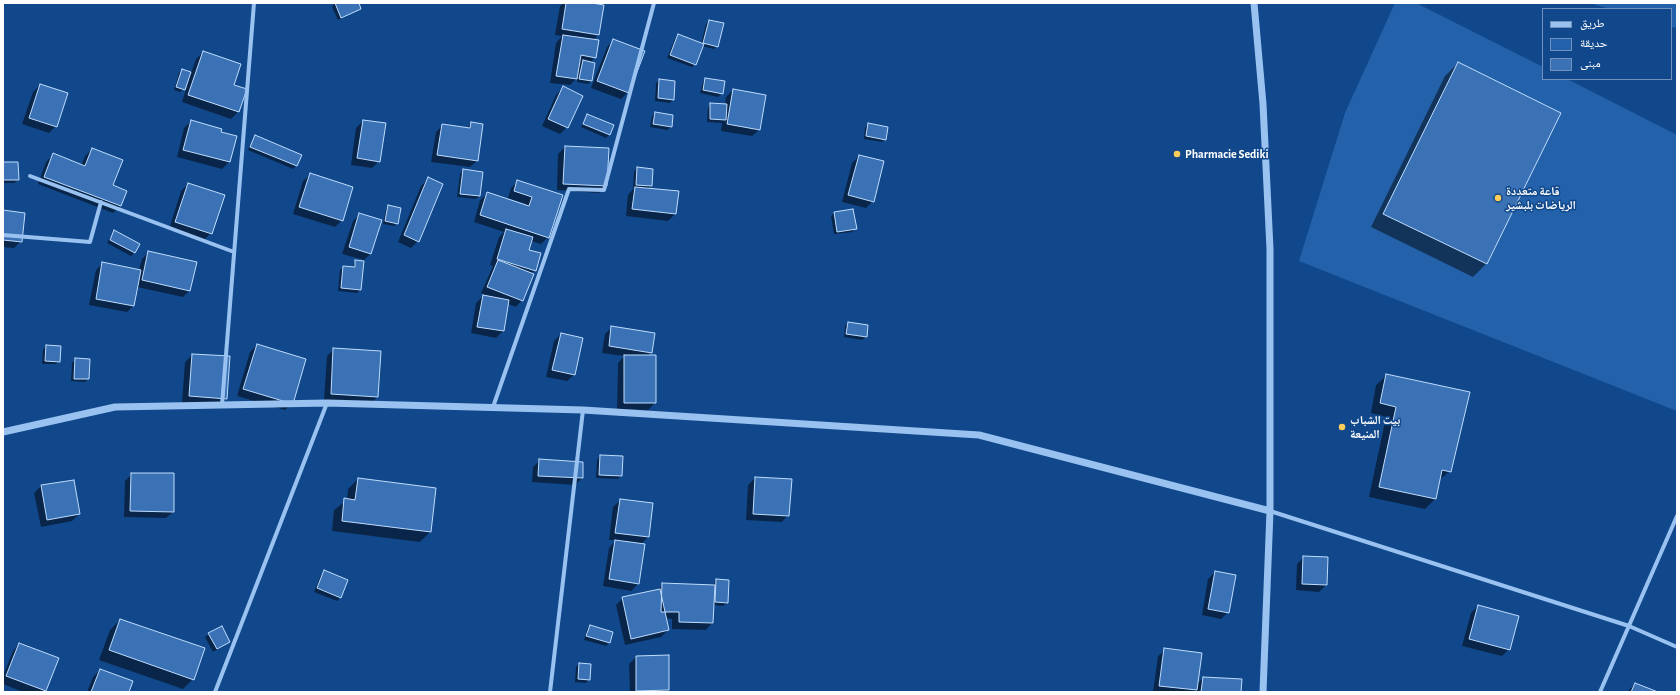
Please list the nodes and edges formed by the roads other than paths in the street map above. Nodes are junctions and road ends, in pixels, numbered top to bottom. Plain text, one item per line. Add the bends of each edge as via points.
1 (254, 3) edge
2 (654, 3) edge
3 (1254, 3) edge
4 (30, 176) dead end
5 (101, 202) junction
6 (3, 235) edge
7 (234, 252) junction
8 (327, 403) junction
9 (222, 405) junction
10 (493, 407) junction
11 (583, 410) junction
12 (3, 432) edge
13 (1270, 511) junction
14 (1677, 516) edge
15 (1628, 626) junction
16 (1677, 647) edge
17 (215, 692) edge
18 (550, 692) edge
19 (1263, 692) edge
20 (1600, 692) edge

1 - 7 street
2 - 10 street via 604,190 569,189
3 - 13 street via 1263,104 1270,249
4 - 5 street
5 - 6 street via 90,242
5 - 7 street
7 - 9 street
8 - 9 street
8 - 10 street
8 - 17 street
9 - 12 street via 115,407
10 - 11 street
11 - 13 street via 979,435
11 - 18 street
13 - 15 street
13 - 19 street
14 - 15 street
15 - 16 street
15 - 20 street

